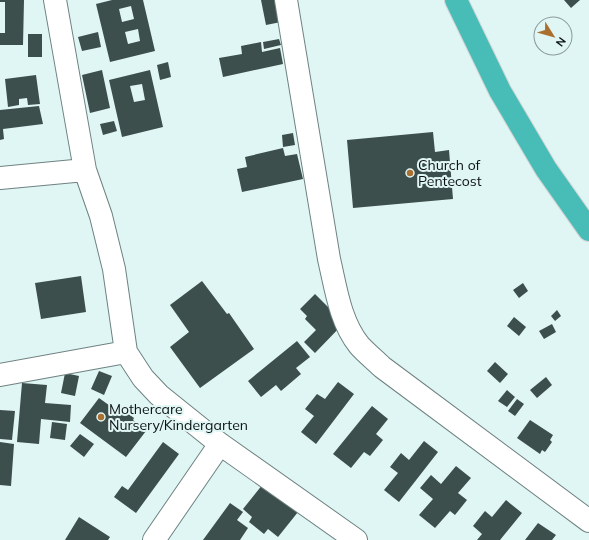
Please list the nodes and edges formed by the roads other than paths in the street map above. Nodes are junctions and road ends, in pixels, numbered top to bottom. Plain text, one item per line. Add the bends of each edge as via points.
1 (55, 0) edge
2 (286, 0) edge
3 (456, 0) edge
4 (85, 170) junction
5 (0, 178) edge
6 (589, 230) edge
7 (126, 352) junction
8 (0, 375) edge
9 (220, 444) junction
10 (589, 520) edge
11 (154, 540) edge
12 (356, 540) edge

1 - 4 street
2 - 10 street via 329,259 345,322 360,345 382,367
3 - 6 highway via 500,91 546,169
4 - 5 street
4 - 7 street via 101,216 114,269
7 - 8 street
7 - 9 street via 143,378 159,395
9 - 11 street
9 - 12 street

